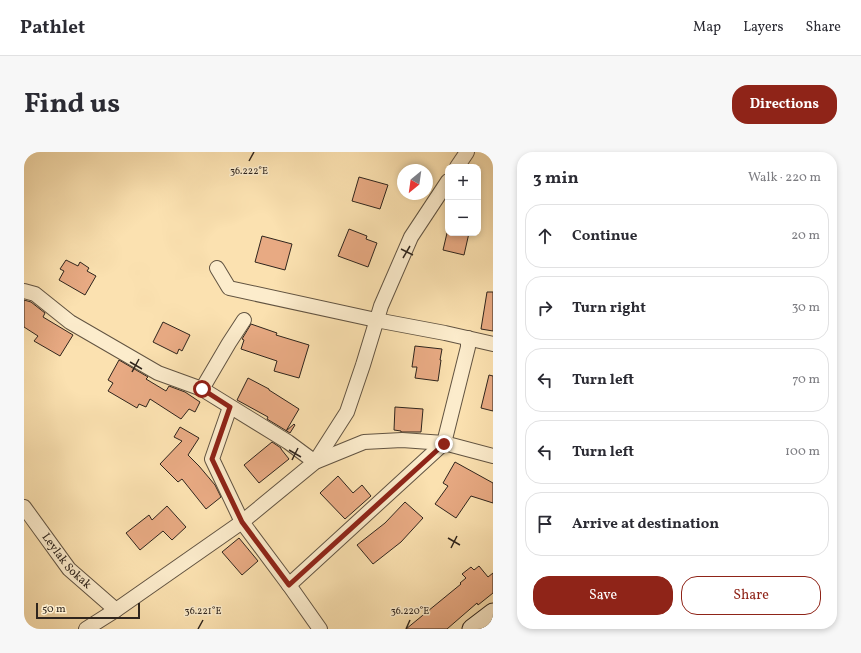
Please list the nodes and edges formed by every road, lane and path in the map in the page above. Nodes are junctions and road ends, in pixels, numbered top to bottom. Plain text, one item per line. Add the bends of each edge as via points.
1 (467, 152) edge
2 (459, 164) edge
3 (445, 186) edge
4 (217, 268) dead end
5 (24, 292) edge
6 (244, 320) dead end
7 (376, 320) junction
8 (468, 338) junction
9 (493, 344) edge
10 (202, 389) junction
11 (230, 407) junction
12 (444, 444) junction
13 (493, 456) edge
14 (315, 462) junction
15 (24, 507) edge
16 (242, 522) junction
17 (289, 585) junction
18 (116, 610) junction
19 (493, 613) edge
20 (95, 627) edge
21 (320, 629) edge
22 (472, 629) edge

1 - 2 street
3 - 7 street via 412,237
4 - 7 street via 229,288
5 - 10 street via 35,294 70,322 158,373
6 - 10 street
7 - 8 street
7 - 14 street via 347,412
8 - 9 street
8 - 12 street
10 - 11 street
11 - 14 street via 288,442
11 - 16 street via 212,459
12 - 13 street
12 - 14 street via 402,440 364,442
12 - 17 street
14 - 16 street
15 - 18 street, Leylak Sokak via 69,569
16 - 17 street
16 - 18 street
17 - 21 street
18 - 20 street
19 - 22 street

